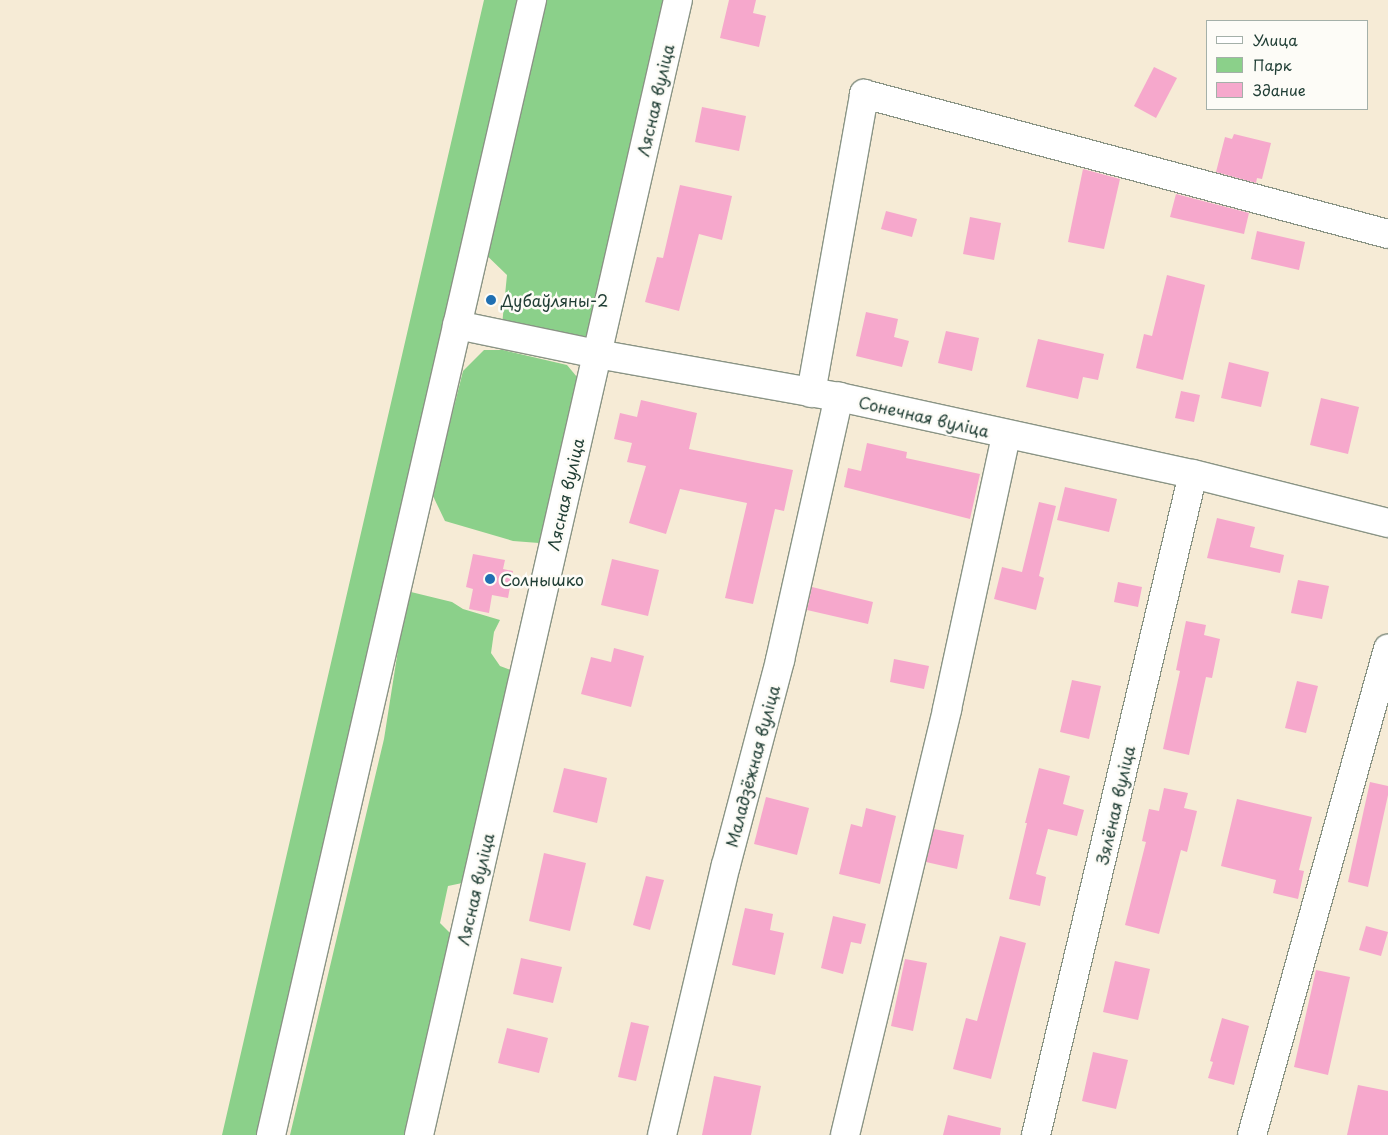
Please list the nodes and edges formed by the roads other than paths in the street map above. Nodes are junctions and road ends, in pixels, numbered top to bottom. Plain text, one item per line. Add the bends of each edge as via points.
1 (532, 0) edge
2 (678, 0) edge
3 (1388, 234) edge
4 (457, 325) junction
5 (597, 354) junction
6 (811, 393) junction
7 (839, 397) junction
8 (1006, 435) junction
9 (1193, 474) junction
10 (1388, 523) edge
11 (1388, 649) edge
12 (271, 1135) edge
13 (419, 1135) edge
14 (662, 1135) edge
15 (845, 1135) edge
16 (1036, 1135) edge
17 (1252, 1135) edge

1 - 4 street
2 - 5 street, Лясная вуліца
3 - 6 street via 864,94
4 - 5 street, Сонечная вуліца
4 - 12 street
5 - 6 street, Сонечная вуліца
5 - 13 street, Лясная вуліца
6 - 7 street, Сонечная вуліца
7 - 8 street, Сонечная вуліца
7 - 14 street, Маладзёжная вуліца via 780,660 726,866
8 - 9 street, Сонечная вуліца
8 - 15 street via 947,709
9 - 10 street, Сонечная вуліца
9 - 16 street, Зялёная вуліца
11 - 17 street

